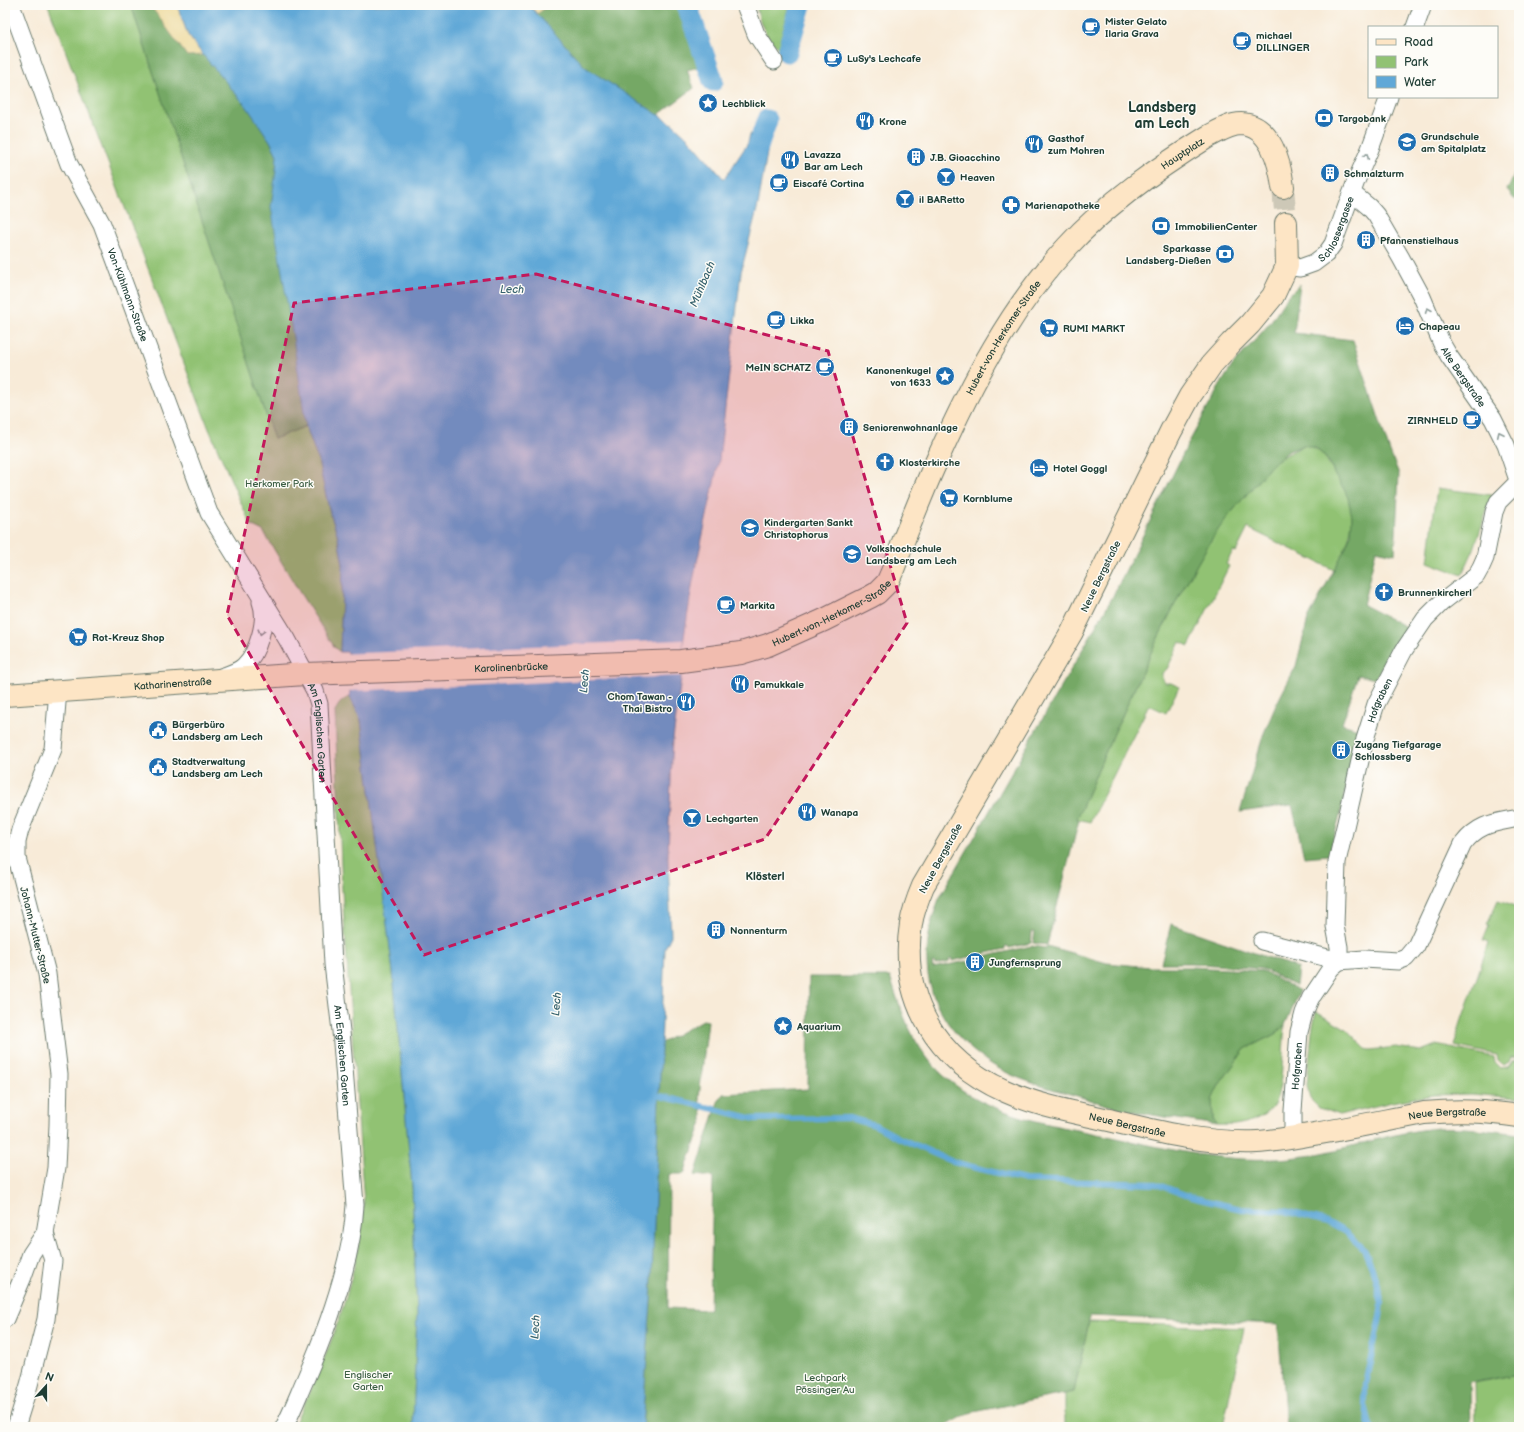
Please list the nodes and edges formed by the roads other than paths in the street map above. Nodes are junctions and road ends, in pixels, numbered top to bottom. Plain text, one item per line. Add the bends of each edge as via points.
1 (11, 5) edge
2 (745, 5) edge
3 (1423, 5) edge
4 (1415, 26) edge
5 (774, 61) dead end
6 (1389, 98) edge
7 (1283, 187) tunnel mouth
8 (1352, 192) junction
9 (1286, 223) tunnel mouth
10 (1067, 247) joint
11 (1287, 266) junction
12 (1519, 482) edge
13 (252, 581) junction
14 (681, 661) joint
15 (340, 673) joint
16 (305, 674) junction
17 (213, 679) junction
18 (58, 691) junction
19 (5, 695) edge
20 (1519, 818) edge
21 (1262, 941) dead end
22 (1339, 961) junction
23 (1519, 1116) edge
24 (1293, 1137) junction
25 (45, 1233) junction
26 (5, 1319) edge
27 (16, 1427) edge
28 (284, 1427) edge

1 - 13 street, Von-Kühlmann-Straße via 68,164 102,224 209,513
2 - 5 street via 756,34
3 - 4 street
8 -> 6 street, Schlossergasse
7 - 10 main road, Hauptplatz via 1279,164 1266,138 1251,127 1235,124 1174,158 1130,191
8 - 11 street, Schlossergasse via 1333,244 1326,254 1314,263 1300,268
12 -> 8 street, Alte Bergstraße via 1493,419 1442,344 1422,296 1401,258 1376,215
9 - 11 main road, Neue Bergstraße
10 - 14 main road, Hubert-von-Herkomer-Straße via 1028,296 997,341 936,461 890,576 882,589 776,643 741,653
11 - 24 main road, Neue Bergstraße via 1265,306 1212,364 1190,396 1072,632 933,867 915,907 911,924 909,964 918,1004 944,1048 973,1074 1004,1091 1055,1108 1170,1135 1216,1141 1257,1142
12 - 22 street, Hofgraben via 1498,502 1484,558 1476,576 1425,619 1404,650 1376,704 1365,739 1337,862 1335,926
13 - 16 street, Von-Kühlmann-Straße
13 -> 17 street, Von-Kühlmann-Straße via 264,614 263,629 258,642 244,666 233,673
14 - 15 main road, Karolinenbrücke
15 - 16 main road, Katharinenstraße
16 - 17 main road, Katharinenstraße
16 - 28 street, Am Englischen Garten via 319,704 333,964 342,1038 355,1205 351,1242 338,1290 318,1352
17 - 18 main road, Katharinenstraße
18 - 19 main road, Katharinenstraße
18 - 25 street, Johann-Mutter-Straße via 53,749 17,842 17,858 47,974 59,1074 56,1168
20 - 22 street via 1484,826 1470,835 1416,946 1406,958 1398,961
21 - 22 street
22 - 24 street, Hofgraben via 1331,968 1312,996 1298,1032
23 - 24 main road, Neue Bergstraße via 1483,1111 1443,1111
25 - 26 street, Johann-Mutter-Straße via 30,1254
25 - 27 street, Johann-Mutter-Straße via 53,1261 46,1319

